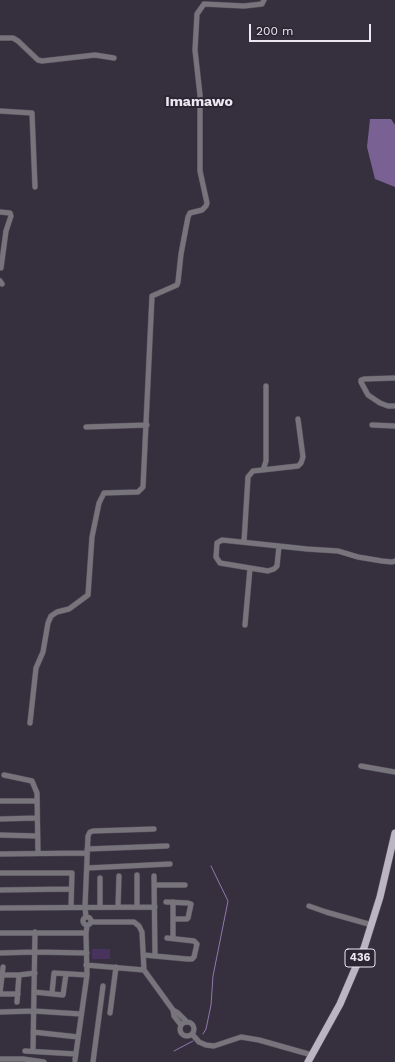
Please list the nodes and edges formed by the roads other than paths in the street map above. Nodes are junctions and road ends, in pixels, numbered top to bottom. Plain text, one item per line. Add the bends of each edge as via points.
1 (264, 0) edge
2 (0, 38) edge
3 (114, 58) dead end
4 (0, 111) edge
5 (35, 187) dead end
6 (0, 212) edge
7 (1, 268) edge
8 (395, 378) edge
9 (266, 386) dead end
10 (395, 406) edge
11 (298, 418) dead end
12 (147, 425) junction
13 (372, 426) dead end
14 (395, 426) edge
15 (86, 427) dead end
16 (263, 470) junction
17 (244, 542) junction
18 (279, 546) junction
19 (395, 561) edge
20 (250, 568) junction
21 (245, 624) dead end
22 (30, 723) dead end
23 (361, 766) dead end
24 (395, 772) edge
25 (4, 775) dead end
26 (0, 801) edge
27 (37, 801) junction
28 (37, 818) junction
29 (0, 819) edge
30 (154, 829) dead end
31 (395, 833) edge
32 (0, 835) edge
33 (38, 836) junction
34 (167, 846) dead end
35 (87, 851) junction
36 (38, 853) junction
37 (0, 854) edge
38 (170, 864) dead end
39 (87, 868) junction
40 (0, 873) edge
41 (137, 875) dead end
42 (119, 876) dead end
43 (154, 876) dead end
44 (100, 878) dead end
45 (185, 884) dead end
46 (154, 885) junction
47 (72, 889) junction
48 (0, 890) edge
49 (166, 902) dead end
50 (173, 902) junction
51 (309, 906) dead end
52 (71, 907) junction
53 (85, 907) junction
54 (100, 907) junction
55 (118, 907) junction
56 (137, 907) junction
57 (155, 907) junction
58 (0, 908) edge
59 (173, 919) junction
60 (89, 924) junction
61 (372, 925) junction
62 (35, 932) junction
63 (0, 933) edge
64 (86, 933) junction
65 (167, 938) dead end
66 (173, 938) junction
67 (35, 952) junction
68 (0, 953) edge
69 (87, 953) junction
70 (144, 955) junction
71 (155, 955) junction
72 (86, 965) junction
73 (3, 967) dead end
74 (116, 967) junction
75 (144, 970) junction
76 (34, 973) junction
77 (66, 974) junction
78 (2, 975) junction
79 (19, 975) junction
80 (87, 975) junction
81 (103, 986) dead end
82 (34, 992) junction
83 (52, 993) junction
84 (0, 994) edge
85 (18, 994) junction
86 (17, 1002) dead end
87 (173, 1010) junction
88 (34, 1011) junction
89 (0, 1012) edge
90 (110, 1013) dead end
91 (81, 1014) junction
92 (186, 1022) junction
93 (181, 1025) junction
94 (33, 1032) junction
95 (192, 1034) junction
96 (78, 1037) junction
97 (25, 1051) dead end
98 (33, 1051) junction
99 (312, 1055) junction
100 (0, 1059) edge
101 (44, 1062) edge
102 (93, 1062) edge
103 (308, 1062) edge

1 - 12 street via 262,4 244,6 204,4 197,14 195,50 200,95 200,171 207,203 202,210 188,216 177,285 152,296
2 - 3 street via 13,38 42,61 95,55
4 - 5 street via 32,113
6 - 7 street via 10,212 11,216 6,231
8 - 10 street via 361,380 368,395 380,403
9 - 16 street via 266,461
11 - 16 street via 303,457 301,462 298,466
12 - 15 street
12 - 22 street via 144,487 138,492 104,493 99,503 92,537 88,595 69,609 51,616 43,652 36,668
13 - 14 street
16 - 17 street via 253,471 248,477
17 - 18 street
17 - 20 street via 222,540 217,543 216,557 220,563
18 - 19 street via 338,551 358,557
18 - 20 street via 277,566 274,569 268,571
20 - 21 street
23 - 24 street
25 - 27 street via 32,781
26 - 27 street
27 - 28 street
28 - 29 street
28 - 33 street
30 - 35 street via 92,830 88,836
31 - 61 main road, 436
32 - 33 street
33 - 36 street
34 - 35 street
35 - 36 street
35 - 39 street
36 - 37 street
38 - 39 street
39 - 53 street
40 - 47 street via 72,873
41 - 56 street
42 - 55 street
43 - 46 street
44 - 54 street
45 - 46 street
46 - 57 street
47 - 48 street
47 - 52 street
49 - 50 street
50 - 59 street
50 - 59 street via 191,904 187,919
51 - 61 street
52 - 53 street
52 - 58 street
53 - 54 street
53 - 60 street
54 - 55 street
55 - 56 street
56 - 57 street
57 - 71 street
59 - 66 street
60 - 64 street
60 - 70 street via 134,922 142,932
61 - 99 main road, 436 via 350,984
62 - 63 street
62 - 64 street
62 - 67 street
64 - 69 street
65 - 66 street
66 - 71 street via 196,942 194,957 187,959
67 - 68 street
67 - 69 street
67 - 76 street
69 - 72 street
70 - 71 street
70 - 75 street
72 - 74 street
72 - 80 street
73 - 78 street
74 - 75 street
74 - 90 street
75 - 87 street
76 - 79 street
76 - 82 street
77 - 80 street
77 - 83 street via 63,994
77 - 83 street via 54,973
78 - 79 street
78 - 84 street
79 - 85 street
80 - 91 street
81 - 102 street
82 - 83 street
82 - 88 street
84 - 85 street
85 - 86 street
87 - 92 street
87 - 93 street
88 - 89 street
88 - 91 street
88 - 94 street
91 - 96 street
92 - 93 street
92 - 95 street via 194,1029
93 - 95 street via 182,1034
94 - 96 street
94 - 98 street
95 - 99 street via 206,1045 214,1046 242,1037
96 - 98 street via 76,1057
97 - 98 street
99 - 103 main road, 436
100 - 101 street

